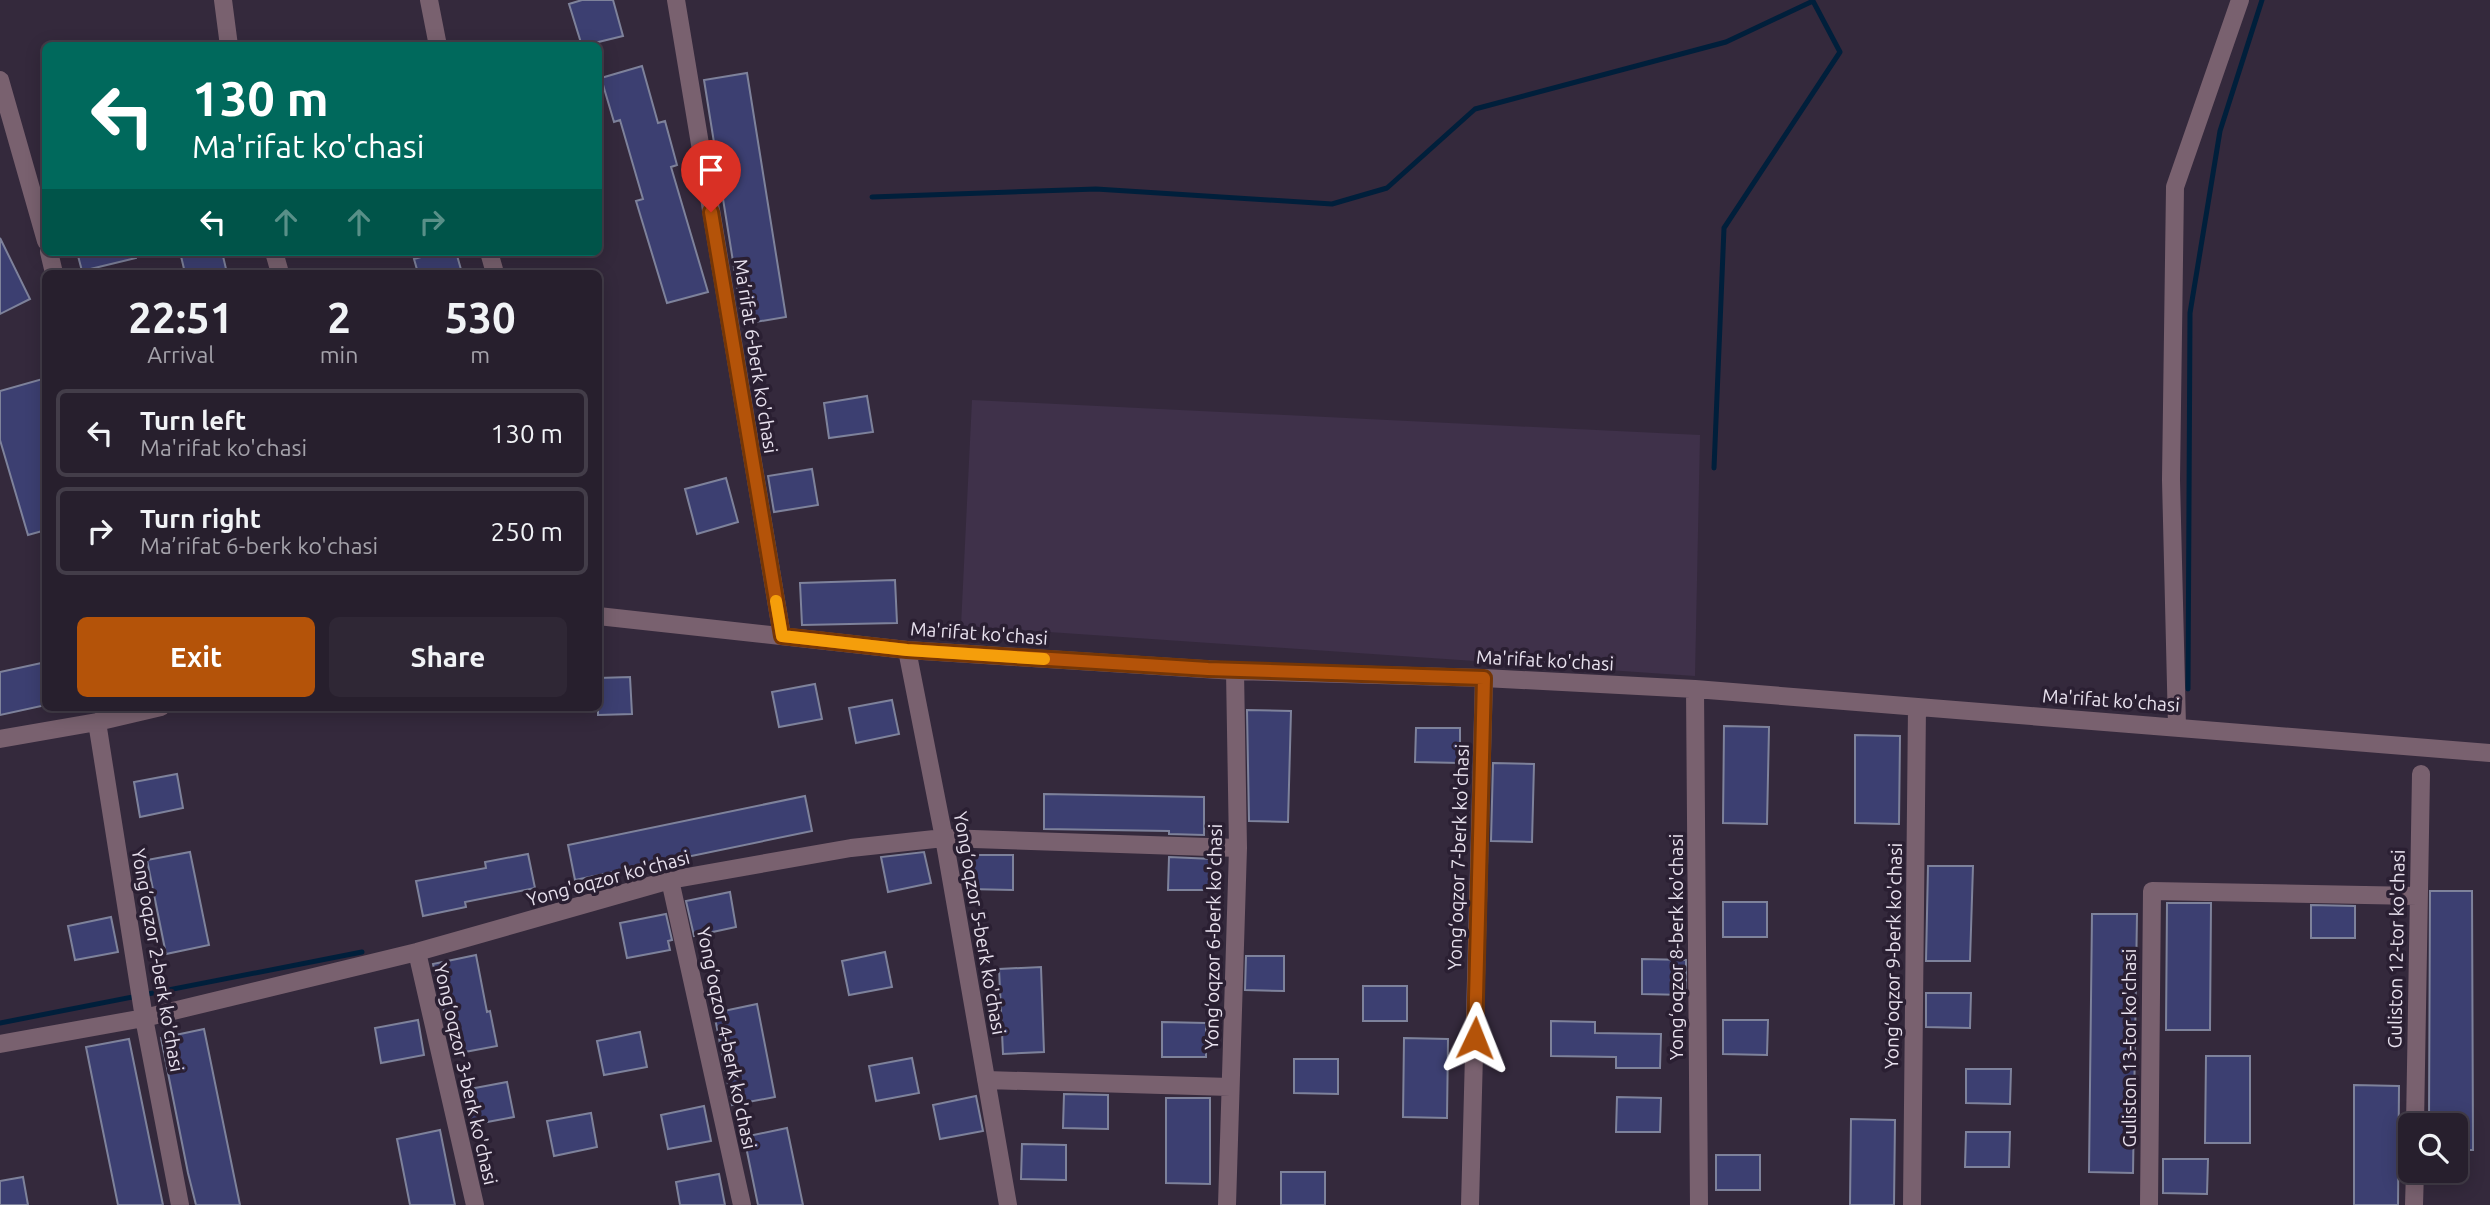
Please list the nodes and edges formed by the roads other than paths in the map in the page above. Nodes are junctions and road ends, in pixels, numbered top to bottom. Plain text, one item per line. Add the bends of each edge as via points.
1 (223, 0) edge
2 (429, 0) edge
3 (676, 0) edge
4 (2240, 0) edge
5 (228, 42) edge
6 (437, 42) edge
7 (0, 80) edge
8 (42, 227) edge
9 (602, 615) edge
10 (782, 636) junction
11 (907, 650) junction
12 (1235, 671) junction
13 (1484, 678) junction
14 (1695, 689) junction
15 (1917, 707) junction
16 (144, 711) edge
17 (97, 722) junction
18 (2177, 726) junction
19 (0, 738) edge
20 (2490, 753) edge
21 (2421, 774) dead end
22 (944, 838) junction
23 (1238, 848) junction
24 (670, 880) junction
25 (2417, 896) junction
26 (417, 951) junction
27 (144, 1018) junction
28 (0, 1044) edge
29 (986, 1080) junction
30 (1230, 1087) junction
31 (2415, 1113) edge
32 (2414, 1183) edge
33 (180, 1205) edge
34 (475, 1205) edge
35 (742, 1205) edge
36 (1008, 1205) edge
37 (1227, 1205) edge
38 (1470, 1205) edge
39 (1699, 1205) edge
40 (1912, 1205) edge
41 (2149, 1205) edge
42 (2414, 1205) edge

1 - 5 street
2 - 6 street
3 - 10 street, Ma’rifat 6-berk ko'chasi
4 - 18 street via 2175,187 2171,480
7 - 8 street
9 - 10 street, Ma'rifat ko'chasi
10 - 11 street, Ma'rifat ko'chasi
11 - 12 street, Ma'rifat ko'chasi
11 - 22 street, Yong‘oqzor 5-berk ko'chasi
12 - 13 street, Ma'rifat ko'chasi
12 - 23 street, Yong‘oqzor 6-berk ko'chasi
13 - 14 street, Ma'rifat ko'chasi
13 - 38 street, Yong‘oqzor 7-berk ko'chasi
14 - 15 street, Ma'rifat ko'chasi
14 - 39 street, Yong‘oqzor 8-berk ko'chasi
15 - 18 street, Ma'rifat ko'chasi
15 - 40 street, Yong‘oqzor 9-berk ko'chasi
16 - 17 street
17 - 19 street
17 - 27 street, Yong‘oqzor 2-berk ko'chasi
18 - 20 street, Ma'rifat ko'chasi
21 - 25 street, Guliston 12-tor ko'chasi
22 - 23 street, Yong'oqzor ko'chasi
22 - 24 street, Yong'oqzor ko'chasi via 851,848
22 - 29 street, Yong‘oqzor 5-berk ko'chasi
23 - 30 street, Yong‘oqzor 6-berk ko'chasi
24 - 26 street, Yong'oqzor ko'chasi
24 - 35 street, Yong‘oqzor 4-berk ko'chasi
25 - 31 street, Guliston 12-tor ko'chasi
25 - 41 street, Guliston 13-tor ko'chasi via 2151,891
26 - 27 street, Yong'oqzor ko'chasi
26 - 34 street, Yong‘oqzor 3-berk ko'chasi
27 - 28 street, Yong'oqzor ko'chasi
27 - 33 street, Yong‘oqzor 2-berk ko'chasi
29 - 30 street
29 - 36 street, Yong‘oqzor 5-berk ko'chasi
30 - 37 street, Yong‘oqzor 6-berk ko'chasi
32 - 42 street

